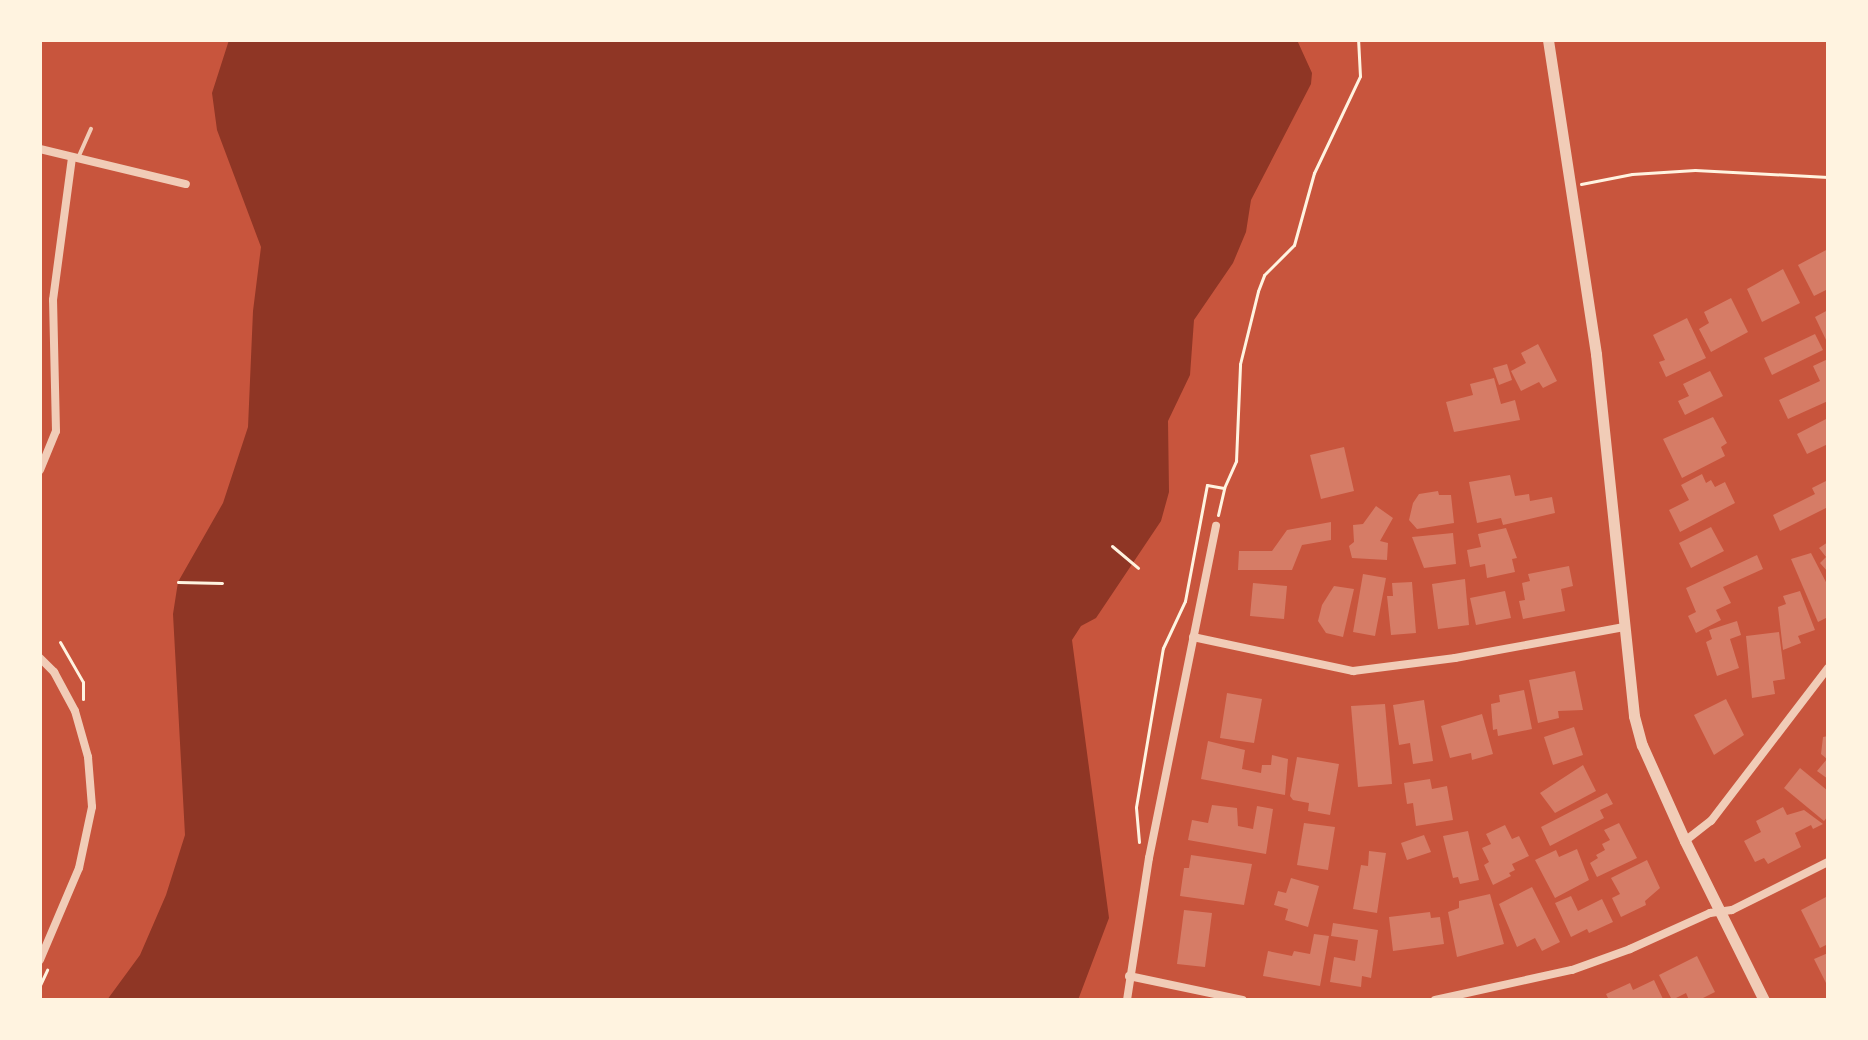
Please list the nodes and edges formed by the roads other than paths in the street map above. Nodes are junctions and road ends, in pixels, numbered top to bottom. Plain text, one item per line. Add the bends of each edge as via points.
1 (1548, 40) edge
2 (91, 129) dead end
3 (40, 149) edge
4 (75, 157) junction
5 (186, 184) dead end
6 (40, 470) edge
7 (1216, 526) road end
8 (1624, 627) junction
9 (1193, 637) junction
10 (40, 658) edge
11 (1828, 668) edge
12 (1685, 841) junction
13 (1828, 862) edge
14 (1720, 912) junction
15 (40, 960) edge
16 (1129, 976) junction
17 (1127, 1000) edge
18 (1243, 1000) edge
19 (1435, 1000) edge
20 (1764, 1000) edge

1 - 8 street via 1596,354
2 - 4 lane
3 - 4 street
4 - 5 street
4 - 6 street via 53,300 56,431
7 - 9 street
8 - 9 street via 1353,671
8 - 12 street via 1642,745
9 - 16 street
10 - 15 street via 75,711 88,757 92,807 79,868
11 - 12 street via 1711,821
12 - 14 street
13 - 14 street
14 - 19 street via 1572,970
14 - 20 street
16 - 17 street
16 - 18 street

